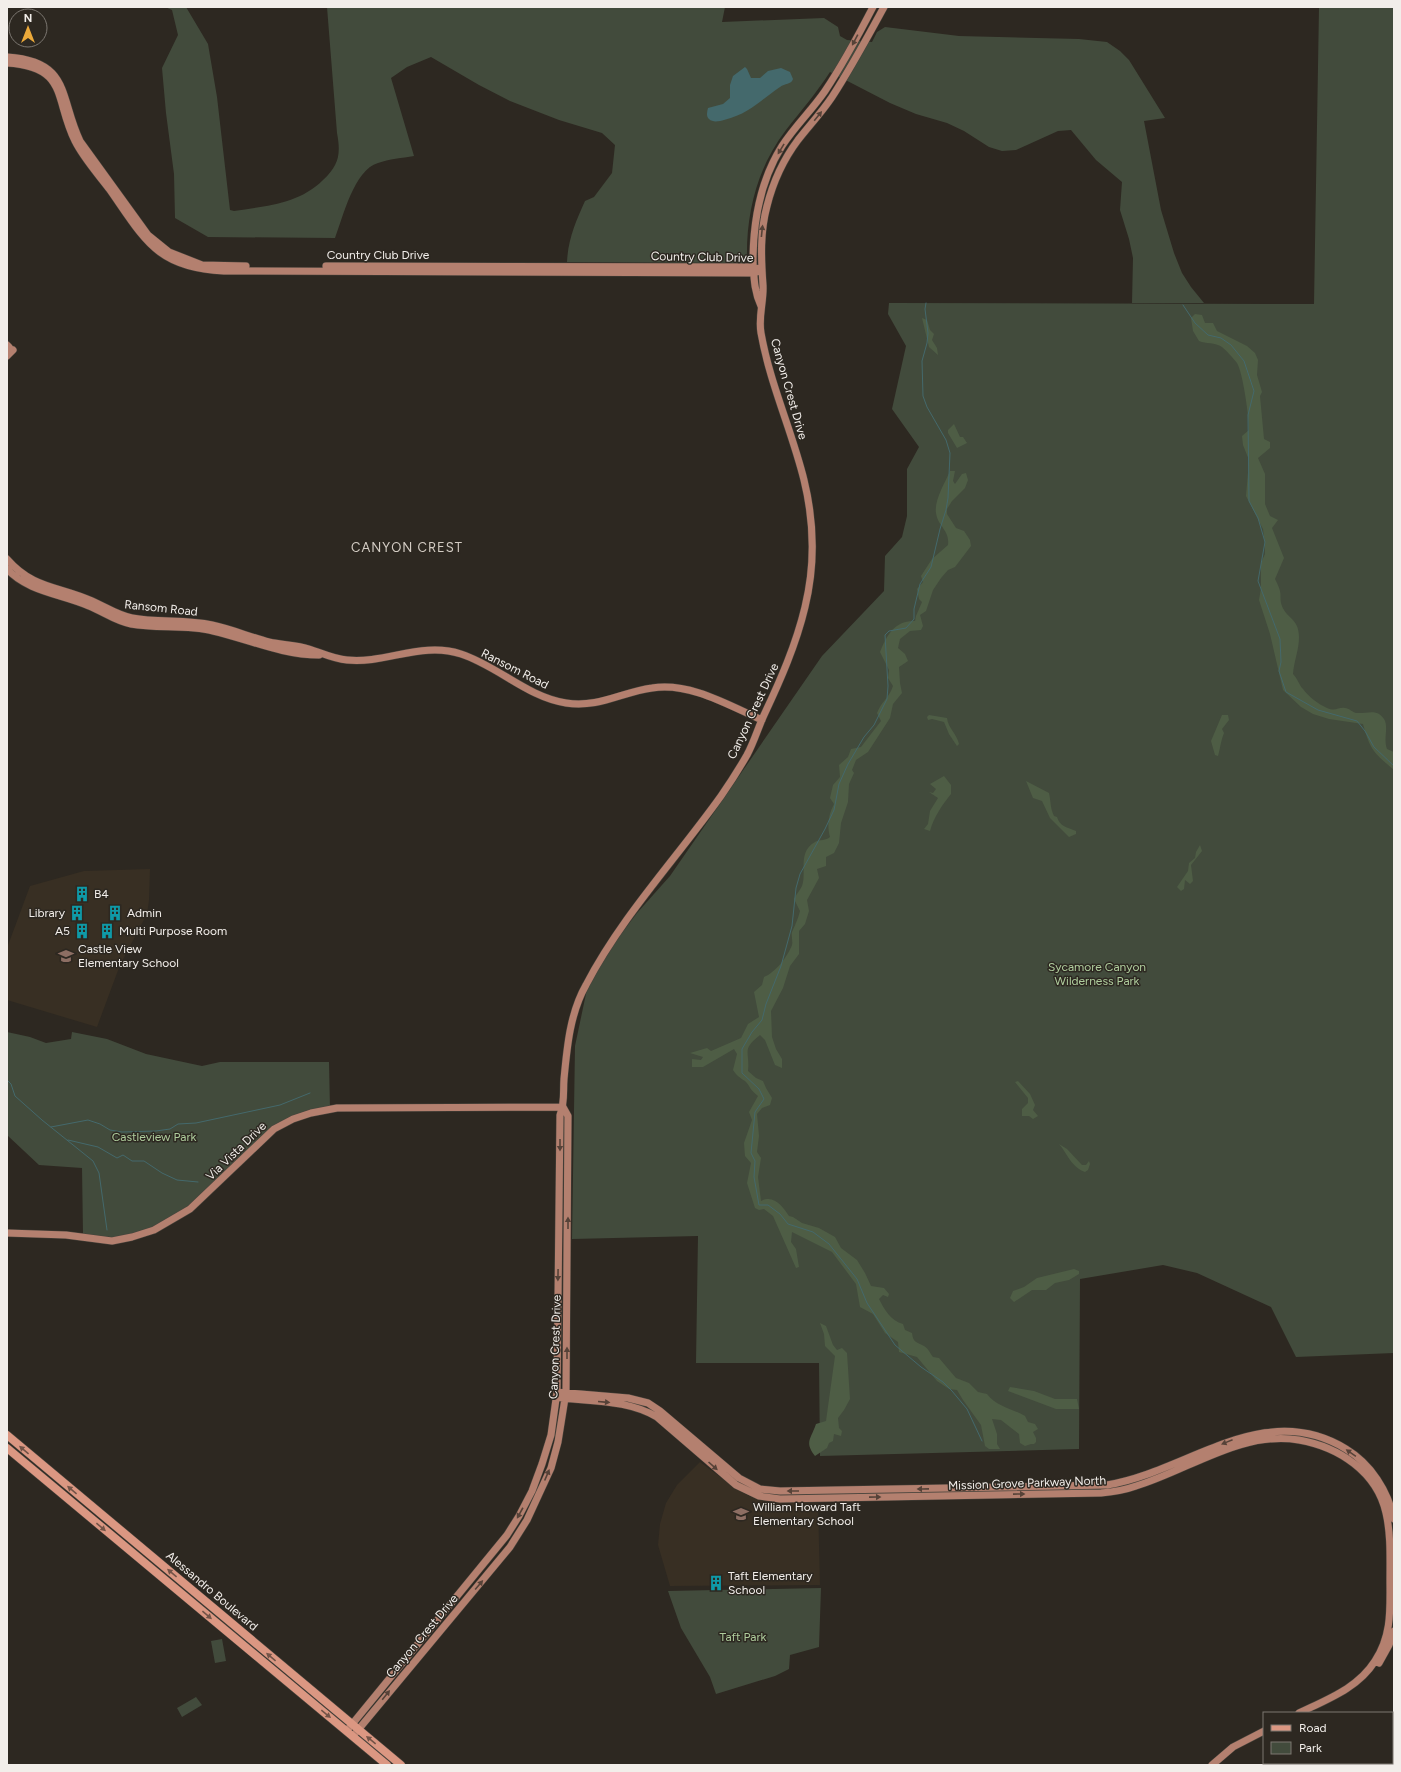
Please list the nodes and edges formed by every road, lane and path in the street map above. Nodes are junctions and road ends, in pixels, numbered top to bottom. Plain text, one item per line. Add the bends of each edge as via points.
1 (873, 7) edge
2 (884, 7) edge
3 (7, 57) edge
4 (7, 63) edge
5 (754, 270) junction
6 (762, 270) junction
7 (761, 306) junction
8 (10, 347) edge
9 (7, 356) edge
10 (7, 559) edge
11 (7, 569) edge
12 (323, 655) junction
13 (762, 720) junction
14 (563, 1107) junction
15 (7, 1233) edge
16 (556, 1394) junction
17 (566, 1395) junction
18 (7, 1435) edge
19 (7, 1448) edge
20 (1394, 1519) edge
21 (1394, 1631) edge
22 (1302, 1712) edge
23 (1310, 1712) edge
24 (352, 1730) junction
25 (1263, 1731) edge
26 (1263, 1736) edge
27 (387, 1765) edge
28 (401, 1765) edge
29 (1212, 1765) edge
30 (1219, 1765) edge

1 -> 5 street, Canyon Crest Drive via 837,73 790,135 771,167 758,204 754,225
6 -> 2 street, Canyon Crest Drive via 762,228 778,173 793,148 830,101
3 - 5 street, Country Club Drive via 33,61 44,66 56,78 80,141 140,224 169,252 196,263 209,266
4 - 5 street, Country Club Drive via 37,68 49,78 59,93 81,152 146,241 164,256 201,270
5 - 6 street, Country Club Drive
5 - 7 street, Canyon Crest Drive via 755,293
6 - 7 street, Canyon Crest Drive
7 - 13 street, Canyon Crest Drive via 760,330 768,364 804,480 812,558 805,607 784,670
8 - 9 street
10 - 12 street, Ransom Road via 34,582 94,601 119,615 144,620 213,625 272,642 308,648
11 - 12 street, Ransom Road via 32,587 84,603 117,620 131,624 212,630 268,647 306,655
12 - 13 street, Ransom Road via 345,660 368,661 435,649 461,654 541,696 559,702 596,703 650,688 677,687 698,692
13 - 14 street, Canyon Crest Drive via 748,754 722,794 627,919 584,987 567,1043
14 - 15 street, Via Vista Drive via 336,1108 311,1112 274,1129 190,1209 154,1230 112,1241 66,1234
14 -> 16 street, Canyon Crest Drive via 560,1115
17 -> 14 street, Canyon Crest Drive via 568,1116
16 - 17 street, Mission Grove Parkway North
16 -> 24 street, Canyon Crest Drive via 551,1435 542,1464 532,1491 515,1522
20 -> 17 street, Mission Grove Parkway North via 1385,1491 1362,1460 1334,1442 1300,1433 1274,1432 1244,1436 1137,1478 1107,1485 775,1491 760,1489 739,1478 660,1411 648,1404 628,1398
17 -> 22 street, Mission Grove Parkway North via 646,1410 736,1485 759,1496 780,1499 1101,1493 1136,1486 1258,1440 1284,1438 1328,1447 1362,1471 1376,1489 1382,1502 1390,1536 1391,1619 1381,1651 1358,1681 1348,1689
24 -> 17 street, Canyon Crest Drive via 510,1547 527,1520 551,1468
24 -> 18 main road, Alessandro Boulevard
19 -> 24 main road, Alessandro Boulevard
21 - 23 street via 1385,1654 1367,1678 1352,1691
24 - 27 main road, Alessandro Boulevard
28 -> 24 main road, Alessandro Boulevard
25 - 29 street via 1229,1750
26 - 30 street via 1239,1748

